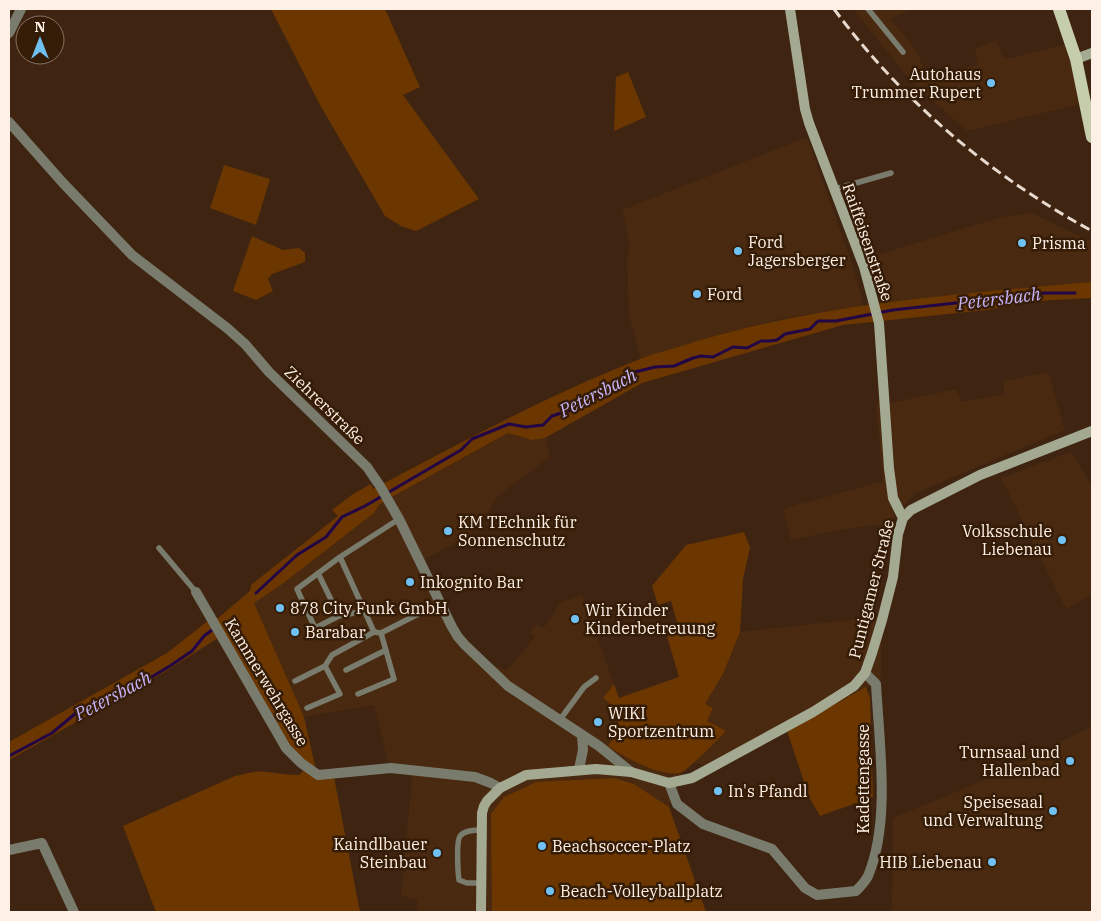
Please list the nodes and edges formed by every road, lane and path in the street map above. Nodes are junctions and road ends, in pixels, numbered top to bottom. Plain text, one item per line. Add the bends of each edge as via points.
1 (21, 9) edge
2 (790, 9) edge
3 (868, 9) edge
4 (1059, 9) edge
5 (9, 34) edge
6 (903, 52) dead end
7 (1092, 53) edge
8 (1076, 59) junction
9 (9, 122) edge
10 (1092, 137) edge
11 (891, 173) dead end
12 (835, 188) junction
13 (1092, 431) edge
14 (903, 518) junction
15 (398, 519) junction
16 (159, 548) dead end
17 (340, 557) junction
18 (318, 573) junction
19 (196, 592) joint
20 (440, 603) junction
21 (364, 611) junction
22 (339, 616) junction
23 (374, 632) junction
24 (381, 633) junction
25 (386, 650) junction
26 (325, 666) junction
27 (346, 670) dead end
28 (865, 673) junction
29 (596, 678) dead end
30 (295, 681) dead end
31 (358, 694) dead end
32 (308, 708) dead end
33 (559, 720) junction
34 (582, 736) junction
35 (579, 770) junction
36 (631, 772) junction
37 (669, 783) junction
38 (500, 788) junction
39 (482, 830) junction
40 (38, 832) dead end
41 (42, 843) junction
42 (9, 850) edge
43 (482, 883) junction
44 (74, 912) edge
45 (481, 912) edge

1 - 5 street
2 - 12 main road, Raiffeisenstraße via 806,109
3 - 6 lane
4 - 8 main road
7 - 8 main road
8 - 10 main road
9 - 15 street, Ziehrerstraße via 132,255 245,344 269,372 367,468
11 - 12 lane
12 - 14 main road, Raiffeisenstraße via 864,266 879,323 889,468 893,498
13 - 14 main road, Puntigamer Straße via 980,475 922,503
14 - 28 main road, Puntigamer Straße via 893,576
15 - 17 lane
15 - 20 street, Ziehrerstraße
16 - 19 lane
17 - 18 lane
17 - 21 lane
18 - 22 lane
18 - 22 lane via 297,589 315,628
19 - 38 street, Kammerwehrgasse via 286,748 310,771 318,775 333,775 375,769 408,770 475,777
20 - 24 lane
20 - 33 street, Ziehrerstraße via 458,637 474,654 508,686
21 - 22 lane
21 - 23 lane
23 - 24 lane
23 - 26 lane via 332,655
24 - 25 lane
25 - 27 lane
25 - 31 lane via 394,679
26 - 30 lane
26 - 32 lane via 340,694
28 - 37 main road, Puntigamer Straße via 854,686 813,712 692,778
28 - 37 street, Kadettengasse via 876,684 880,820 876,851 867,878 856,891 817,895 805,888 772,849 703,824 677,804
29 - 33 lane via 584,687
33 - 34 street, Ziehrerstraße
34 - 35 street
34 - 36 street, Ziehrerstraße
35 - 36 main road, Puntigamer Straße
35 - 38 main road, Puntigamer Straße via 526,775
36 - 37 main road, Puntigamer Straße
38 - 39 main road, Puntigamer Straße via 484,806
39 - 43 main road, Puntigamer Straße
39 - 43 lane via 467,832 458,841 459,880
40 - 41 street
41 - 42 street
41 - 44 street
43 - 45 main road, Puntigamer Straße

